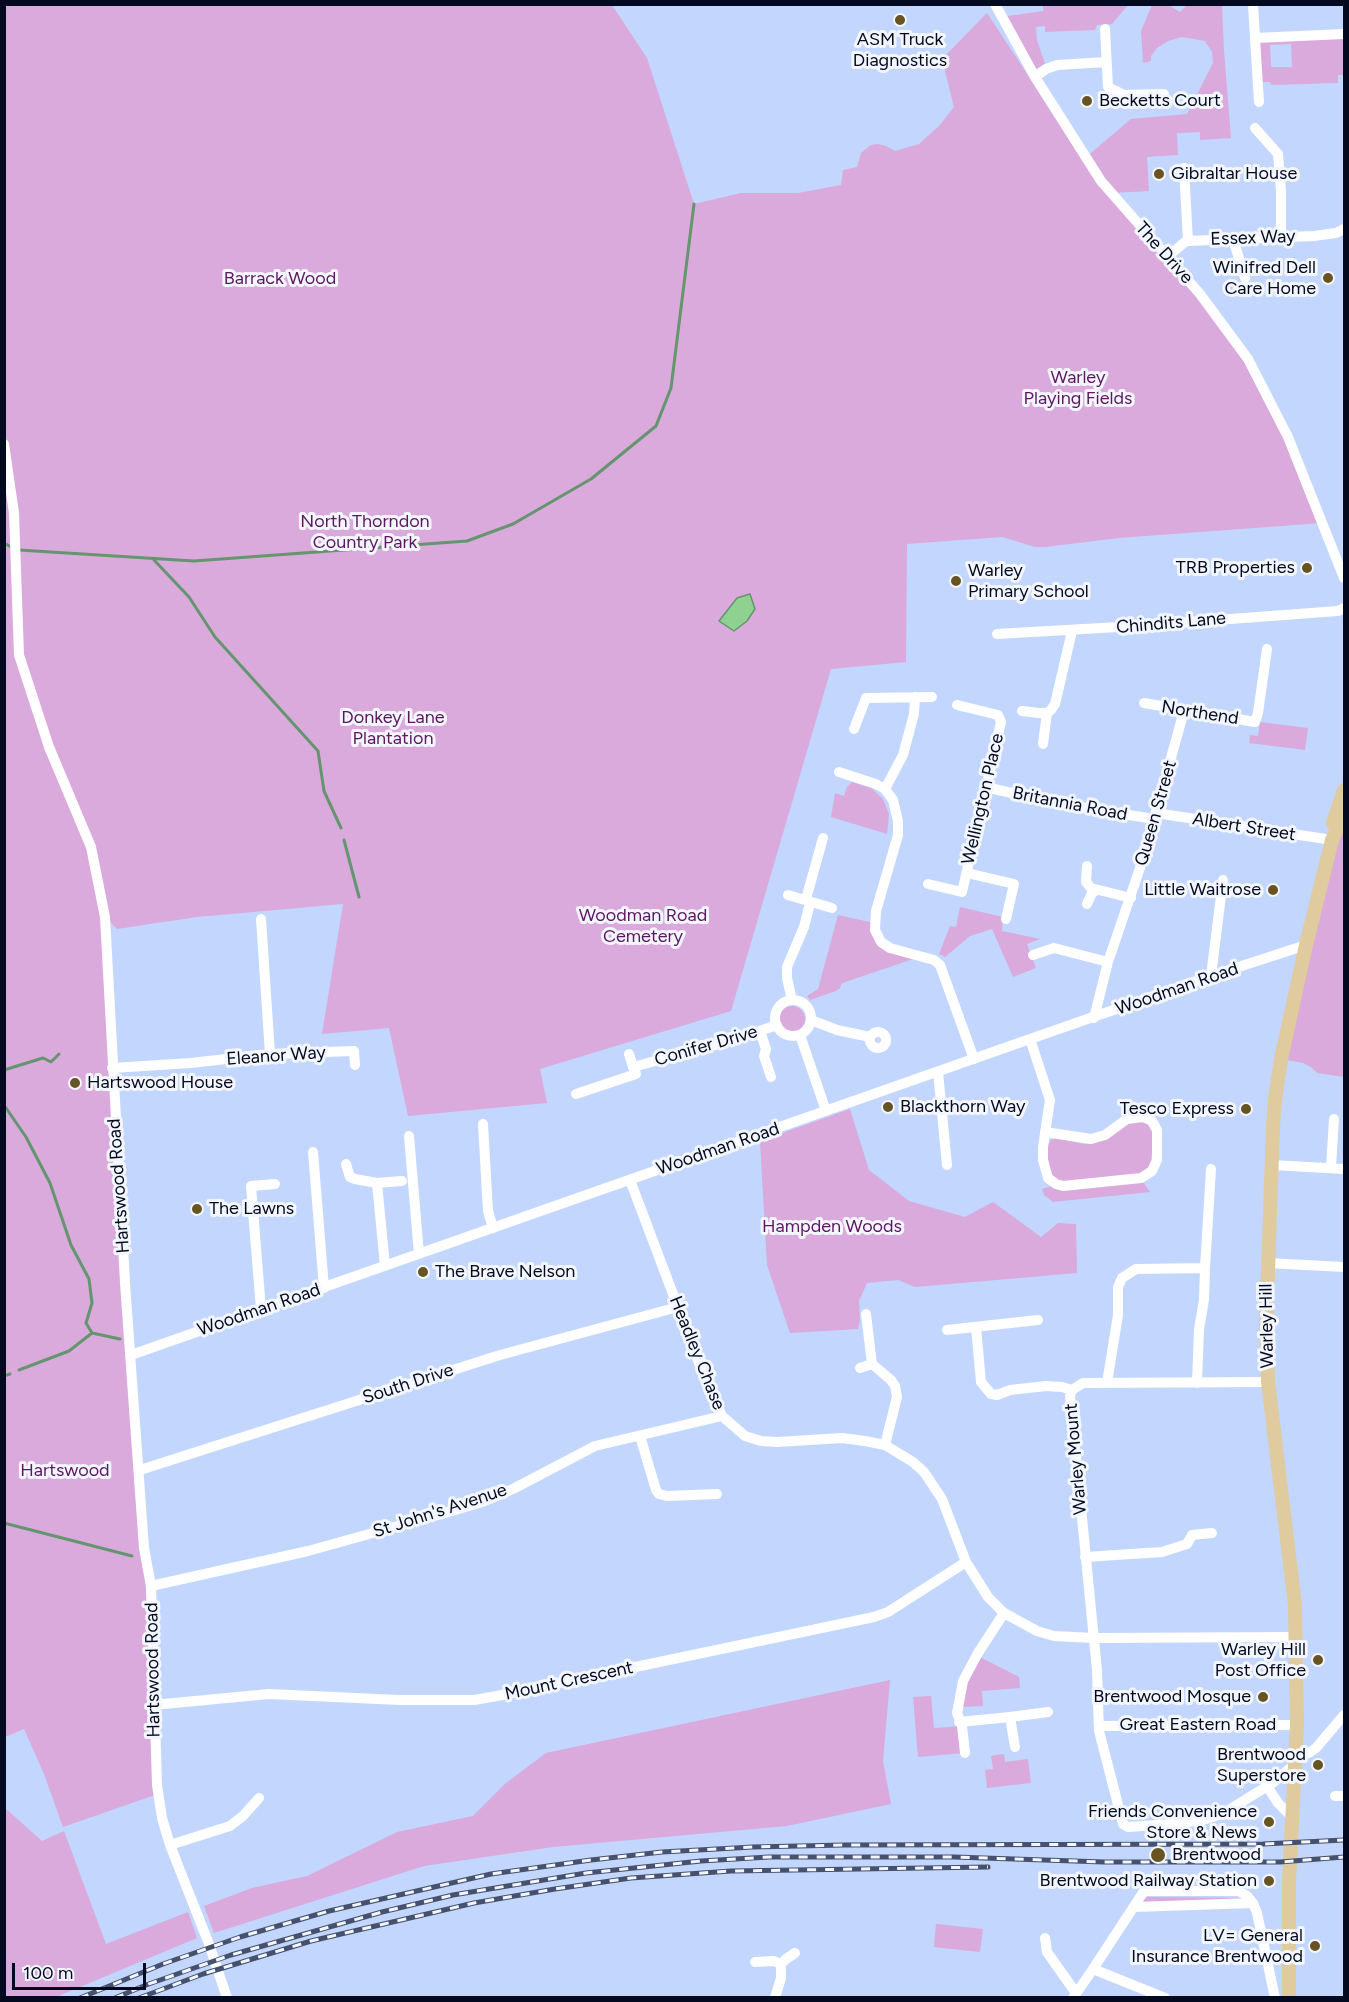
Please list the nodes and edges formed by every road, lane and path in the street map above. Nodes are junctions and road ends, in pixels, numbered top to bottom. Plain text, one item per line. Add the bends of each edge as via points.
1 (995, 4) edge
2 (1253, 4) edge
3 (1105, 29) dead end
4 (1344, 34) edge
5 (1255, 38) junction
6 (1106, 62) junction
7 (1035, 77) junction
8 (1164, 94) dead end
9 (1258, 102) dead end
10 (1255, 128) dead end
11 (1184, 168) dead end
12 (1344, 229) edge
13 (1281, 237) junction
14 (1233, 239) junction
15 (1188, 241) junction
16 (1167, 258) junction
17 (1245, 278) dead end
18 (4, 444) edge
19 (1344, 578) edge
20 (1344, 608) edge
21 (1072, 631) junction
22 (997, 634) dead end
23 (1267, 649) dead end
24 (915, 697) junction
25 (932, 697) dead end
26 (1144, 703) dead end
27 (957, 705) dead end
28 (1022, 711) dead end
29 (1184, 711) junction
30 (1047, 713) junction
31 (854, 729) dead end
32 (1043, 744) dead end
33 (839, 772) dead end
34 (985, 787) junction
35 (885, 789) junction
36 (1344, 790) edge
37 (1344, 814) edge
38 (1155, 816) junction
39 (823, 838) dead end
40 (1332, 840) junction
41 (1087, 866) dead end
42 (967, 873) junction
43 (1223, 880) dead end
44 (928, 884) dead end
45 (1097, 890) junction
46 (788, 895) dead end
47 (1131, 898) junction
48 (808, 901) junction
49 (1087, 904) dead end
50 (832, 908) dead end
51 (261, 919) dead end
52 (1006, 919) dead end
53 (1306, 945) junction
54 (1033, 955) dead end
55 (1108, 962) junction
56 (1211, 976) junction
57 (792, 1000) junction
58 (1094, 1018) junction
59 (811, 1020) junction
60 (777, 1025) junction
61 (760, 1031) junction
62 (800, 1035) junction
63 (870, 1038) dead end
64 (1030, 1039) junction
65 (270, 1054) junction
66 (629, 1054) dead end
67 (974, 1059) junction
68 (356, 1065) dead end
69 (112, 1068) junction
70 (938, 1072) junction
71 (636, 1074) junction
72 (771, 1077) dead end
73 (576, 1094) dead end
74 (826, 1111) junction
75 (1334, 1119) dead end
76 (483, 1124) dead end
77 (1045, 1132) junction
78 (409, 1137) dead end
79 (313, 1152) dead end
80 (346, 1164) dead end
81 (947, 1165) dead end
82 (1272, 1165) junction
83 (1331, 1167) junction
84 (1211, 1169) dead end
85 (1344, 1169) edge
86 (402, 1180) dead end
87 (630, 1180) junction
88 (377, 1183) junction
89 (275, 1184) dead end
90 (277, 1208) dead end
91 (252, 1210) junction
92 (493, 1228) junction
93 (419, 1254) junction
94 (1267, 1263) junction
95 (385, 1266) junction
96 (1344, 1267) edge
97 (1205, 1268) junction
98 (324, 1288) junction
99 (678, 1307) junction
100 (261, 1309) junction
101 (866, 1314) dead end
102 (1038, 1320) dead end
103 (976, 1327) junction
104 (946, 1330) dead end
105 (131, 1355) junction
106 (872, 1364) junction
107 (860, 1368) dead end
108 (1268, 1382) junction
109 (1107, 1383) junction
110 (1197, 1383) junction
111 (1072, 1390) junction
112 (722, 1416) junction
113 (640, 1436) junction
114 (885, 1445) junction
115 (140, 1470) junction
116 (712, 1491) dead end
117 (1212, 1533) dead end
118 (1085, 1557) junction
119 (966, 1562) junction
120 (151, 1586) junction
121 (1004, 1614) junction
122 (1296, 1637) junction
123 (1094, 1638) junction
124 (153, 1705) junction
125 (1048, 1712) dead end
126 (1344, 1715) edge
127 (1010, 1716) junction
128 (959, 1722) junction
129 (1297, 1725) junction
130 (1099, 1726) junction
131 (1015, 1747) dead end
132 (965, 1753) dead end
133 (1295, 1760) junction
134 (1267, 1786) junction
135 (260, 1798) dead end
136 (1292, 1824) junction
137 (170, 1845) junction
138 (1253, 1903) junction
139 (1134, 1907) junction
140 (1045, 1938) dead end
141 (795, 1953) dead end
142 (754, 1962) dead end
143 (781, 1964) junction
144 (1093, 1970) junction
145 (227, 1995) edge
146 (1074, 1996) edge
147 (775, 1998) edge
148 (1165, 1998) edge
149 (1275, 1998) edge
150 (1289, 1998) edge

1 - 7 street, The Drive
2 - 5 street
3 - 6 street
4 - 5 street
5 - 9 street
6 - 7 street via 1058,65
6 - 8 street via 1108,87 1116,93
7 - 16 street, The Drive via 1101,181
10 - 13 street via 1278,154
11 - 15 street
12 - 13 street, Essex Way
13 - 14 street, Essex Way
14 - 15 street, Essex Way
14 - 17 street
15 - 16 street, Essex Way
16 - 19 street, The Drive via 1200,294 1248,359 1288,437
18 - 69 street, Hartswood Road via 14,513 19,655 49,747 90,847 97,876 105,917
20 - 21 street, Chindits Lane
21 - 22 street, Chindits Lane
21 - 30 street via 1055,704
23 - 29 street, Northend via 1255,722
24 - 25 street
24 - 31 street via 866,698
24 - 35 street via 903,755
26 - 29 street, Northend
27 - 34 street, Wellington Place via 1001,717
28 - 30 street
29 - 38 street, Queen Street
30 - 32 street
33 - 35 street
34 - 38 street, Britannia Road via 1061,804
34 - 42 street, Wellington Place
35 - 67 street via 897,812 898,835 876,911 875,930 881,942 890,948 940,965
36 - 40 main road, Warley Hill via 1332,826
37 - 40 main road, Warley Hill
38 - 40 street, Albert Street
38 - 47 street, Queen Street
39 - 48 street
40 - 53 main road, Warley Hill
41 - 45 street via 1086,882
42 - 44 street, Wellington Place via 962,892
42 - 52 street via 1014,884
43 - 56 street
45 - 47 street
45 - 49 street
46 - 48 street
47 - 55 street, Queen Street
48 - 50 street
48 - 57 street via 804,927 788,967
51 - 65 street
53 - 56 street, Woodman Road
53 - 82 main road, Warley Hill via 1275,1100
54 - 55 street via 1054,948
55 - 58 street, Queen Street
56 - 58 street, Woodman Road
57 - 59 street via 805,1004
57 - 60 street via 779,1008 775,1016
58 - 64 street, Woodman Road
59 - 62 street
59 - 63 street
60 - 61 street, Conifer Drive
60 - 62 street via 789,1036
61 - 71 street, Conifer Drive
61 - 72 street
62 - 74 street
64 - 67 street, Woodman Road
64 - 77 street via 1050,1100
65 - 68 street, Eleanor Way via 354,1051
65 - 69 street, Eleanor Way
66 - 71 street
67 - 70 street, Woodman Road
69 - 105 street, Hartswood Road
70 - 74 street, Woodman Road
70 - 81 street
71 - 73 street, Conifer Drive
74 - 87 street, Woodman Road
75 - 83 street
76 - 92 street via 488,1211
77 - 77 street via 1044,1167 1048,1178 1056,1184 1141,1178 1152,1171 1157,1160 1157,1130 1152,1121 1143,1117 1127,1119 1105,1135 1091,1139
78 - 93 street
79 - 98 street
80 - 88 street via 350,1177
82 - 83 street
82 - 94 main road, Warley Hill
83 - 85 street
84 - 97 street
86 - 88 street
87 - 92 street, Woodman Road
87 - 99 street, Headley Chase
88 - 95 street
89 - 91 street via 251,1186
90 - 91 street
91 - 100 street
92 - 93 street, Woodman Road
93 - 95 street, Woodman Road
94 - 96 street
94 - 108 main road, Warley Hill
95 - 98 street, Woodman Road
97 - 109 street via 1136,1269 1117,1276 1118,1315
97 - 110 street
98 - 100 street, Woodman Road
99 - 112 street, Headley Chase
99 - 115 street, South Drive via 500,1355
100 - 105 street, Woodman Road
101 - 106 street
102 - 103 street
103 - 104 street
103 - 111 street via 981,1382 991,1394 1046,1386
105 - 115 street, Hartswood Road
106 - 107 street
106 - 114 street via 891,1380 897,1397
108 - 110 street, Warley Mount
108 - 122 main road, Warley Hill
109 - 110 street, Warley Mount
109 - 111 street, Warley Mount via 1083,1383
111 - 118 street, Warley Mount
112 - 113 street, St John's Avenue
112 - 114 street, Headley Chase via 745,1436 761,1441 842,1438
113 - 116 street via 659,1494
113 - 120 street, St John's Avenue via 595,1446 485,1501 298,1554
114 - 119 street, Headley Chase via 924,1472 934,1486
115 - 120 street, Hartswood Road via 144,1548
117 - 118 street via 1192,1535 1187,1544 1162,1552
118 - 123 street, Warley Mount
119 - 121 street, Headley Chase
119 - 124 street, Mount Crescent via 874,1617 497,1696 410,1700 269,1694
120 - 124 street, Hartswood Road
121 - 123 street, Headley Chase via 1054,1636
121 - 128 street via 963,1681 957,1709
122 - 123 street, Headley Chase
122 - 129 main road, Warley Hill
123 - 130 street, Warley Mount
124 - 137 street, Hartswood Road via 156,1785
125 - 127 street
126 - 133 street via 1316,1748
127 - 128 street
127 - 131 street
128 - 132 street
129 - 130 street, Great Eastern Road
129 - 133 main road, Warley Hill
130 - 134 street, Warley Mount via 1123,1824 1128,1827 1203,1820 1224,1813
133 - 134 street
133 - 136 main road, Warley Hill
134 - 136 street
135 - 137 street via 230,1826
136 - 150 main road, Warley Hill
137 - 145 street, Hartswood Road
138 - 139 street
138 - 139 street via 1239,1891 1144,1891
138 - 149 street
139 - 144 street
140 - 146 street via 1047,1952
141 - 143 street
142 - 143 street
143 - 147 street via 782,1978
144 - 146 street
144 - 148 street

